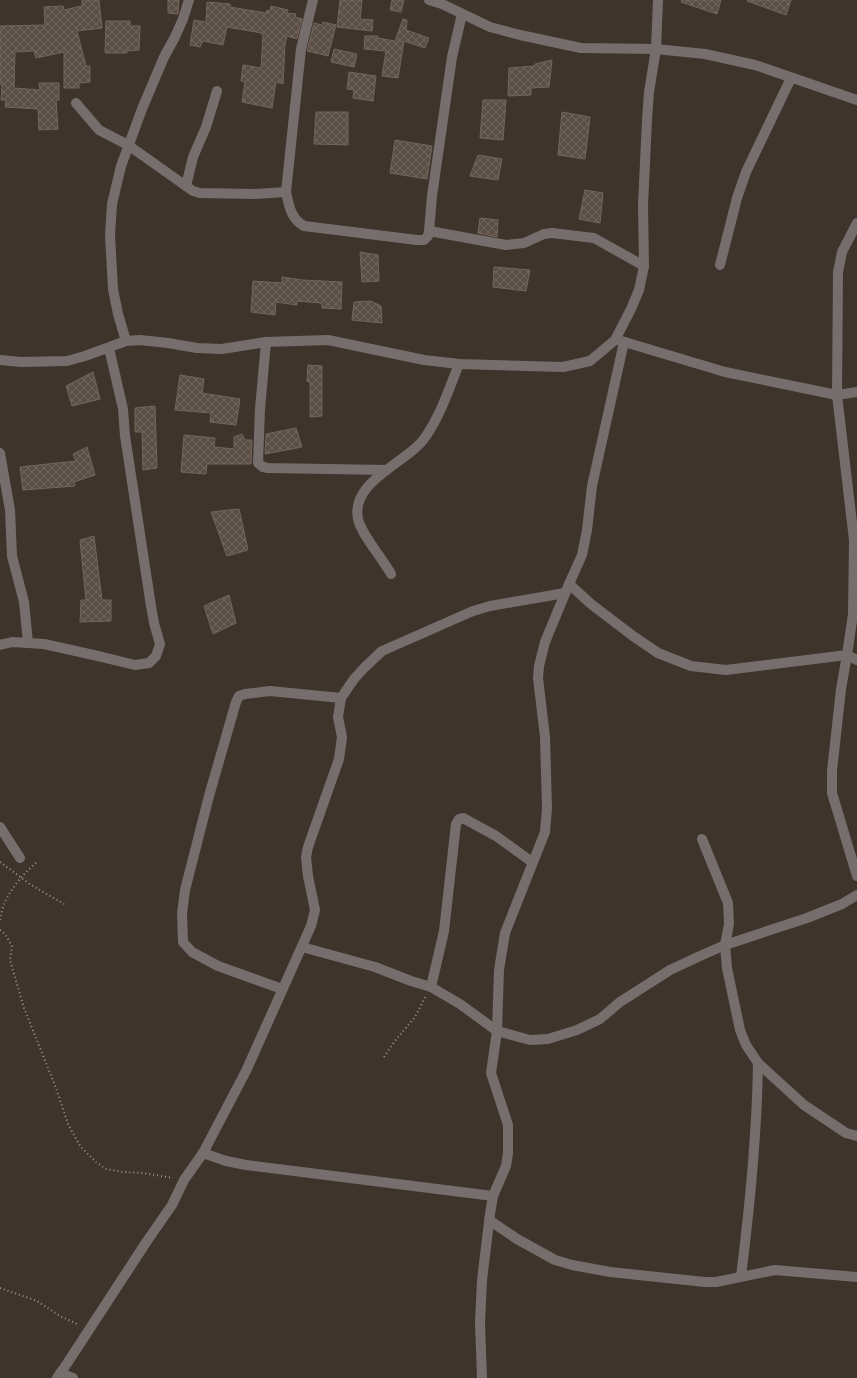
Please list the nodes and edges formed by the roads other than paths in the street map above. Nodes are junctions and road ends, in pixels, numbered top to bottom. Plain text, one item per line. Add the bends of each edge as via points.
1 (189, 0) edge
2 (313, 0) edge
3 (429, 0) edge
4 (658, 0) edge
5 (462, 14) junction
6 (656, 49) junction
7 (791, 78) junction
8 (217, 91) dead end
9 (857, 100) edge
10 (76, 103) dead end
11 (128, 145) junction
12 (186, 186) junction
13 (286, 192) junction
14 (857, 223) edge
15 (429, 231) junction
16 (720, 265) dead end
17 (644, 266) junction
18 (126, 341) junction
19 (619, 341) junction
20 (266, 342) junction
21 (109, 348) junction
22 (0, 360) edge
23 (459, 364) junction
24 (857, 392) edge
25 (837, 395) junction
26 (0, 454) edge
27 (387, 470) junction
28 (390, 574) dead end
29 (567, 589) junction
30 (28, 643) junction
31 (0, 645) edge
32 (848, 655) junction
33 (857, 660) edge
34 (341, 698) junction
35 (0, 827) edge
36 (702, 839) dead end
37 (20, 858) dead end
38 (532, 862) junction
39 (857, 876) edge
40 (857, 895) edge
41 (725, 945) junction
42 (302, 947) junction
43 (431, 987) junction
44 (282, 989) junction
45 (497, 1030) junction
46 (758, 1063) junction
47 (857, 1136) edge
48 (203, 1153) junction
49 (493, 1196) junction
50 (489, 1220) junction
51 (741, 1276) junction
52 (857, 1277) edge
53 (58, 1376) edge
54 (72, 1378) edge
55 (482, 1378) edge

1 - 11 street
2 - 13 street via 301,49
3 - 5 street
4 - 6 street
5 - 6 street via 490,27 580,48
5 - 15 street via 452,56
6 - 7 street via 705,54 755,64
6 - 17 street via 646,127
7 - 9 street
7 - 16 street via 746,172
8 - 12 street via 193,157
10 - 11 street via 99,130
11 - 12 street
11 - 18 street via 115,184 110,235 115,304
12 - 13 street via 200,193
13 - 15 street via 291,212 297,222 304,226 417,240 424,240
14 - 25 street via 842,252 838,272
15 - 17 street via 506,245 524,243 552,233 594,238
17 - 19 street via 639,290
18 - 20 street via 140,340 222,349
18 - 21 street
19 - 23 street via 590,361 563,367
19 - 25 street via 726,372
19 - 29 street via 582,555
20 - 23 street via 328,340 424,360
20 - 27 street via 258,463 268,468
21 - 22 street via 67,361
21 - 30 street via 123,409 126,444 159,648 149,664 135,665
23 - 27 street via 426,438
24 - 25 street
25 - 32 street via 854,540 853,614
26 - 30 street via 10,510 12,556 24,602
27 - 28 street via 372,482 362,495 358,520
29 - 32 street via 658,653 691,666 726,670
29 - 34 street via 473,611 382,651 354,680
29 - 38 street via 545,642 539,666 547,808 545,832
30 - 31 street via 12,642
32 - 33 street
32 - 39 street via 841,689 832,793
34 - 42 street via 338,717 342,737 339,759 306,857 315,910
34 - 44 street via 270,692 239,696 219,759 185,890 182,914 183,942 192,952 218,966
35 - 37 street
36 - 41 street via 728,903 730,924
38 - 43 street via 496,836 464,818 459,819 456,824 444,931
38 - 45 street via 505,933 499,970
40 - 41 street via 807,918
41 - 45 street via 670,970 620,1002 600,1019 577,1030 548,1039 530,1040
41 - 46 street via 740,1030
42 - 43 street via 375,967
42 - 44 street
43 - 45 street
44 - 48 street via 246,1070
45 - 49 street via 491,1073 508,1125 508,1146 506,1166
46 - 47 street via 804,1105 846,1133
46 - 51 street via 756,1138
48 - 49 street via 246,1165
48 - 53 street via 184,1180 172,1205
49 - 50 street
50 - 51 street via 544,1255 572,1265 610,1272 705,1282
50 - 55 street via 482,1280
51 - 52 street via 775,1270
53 - 54 street

